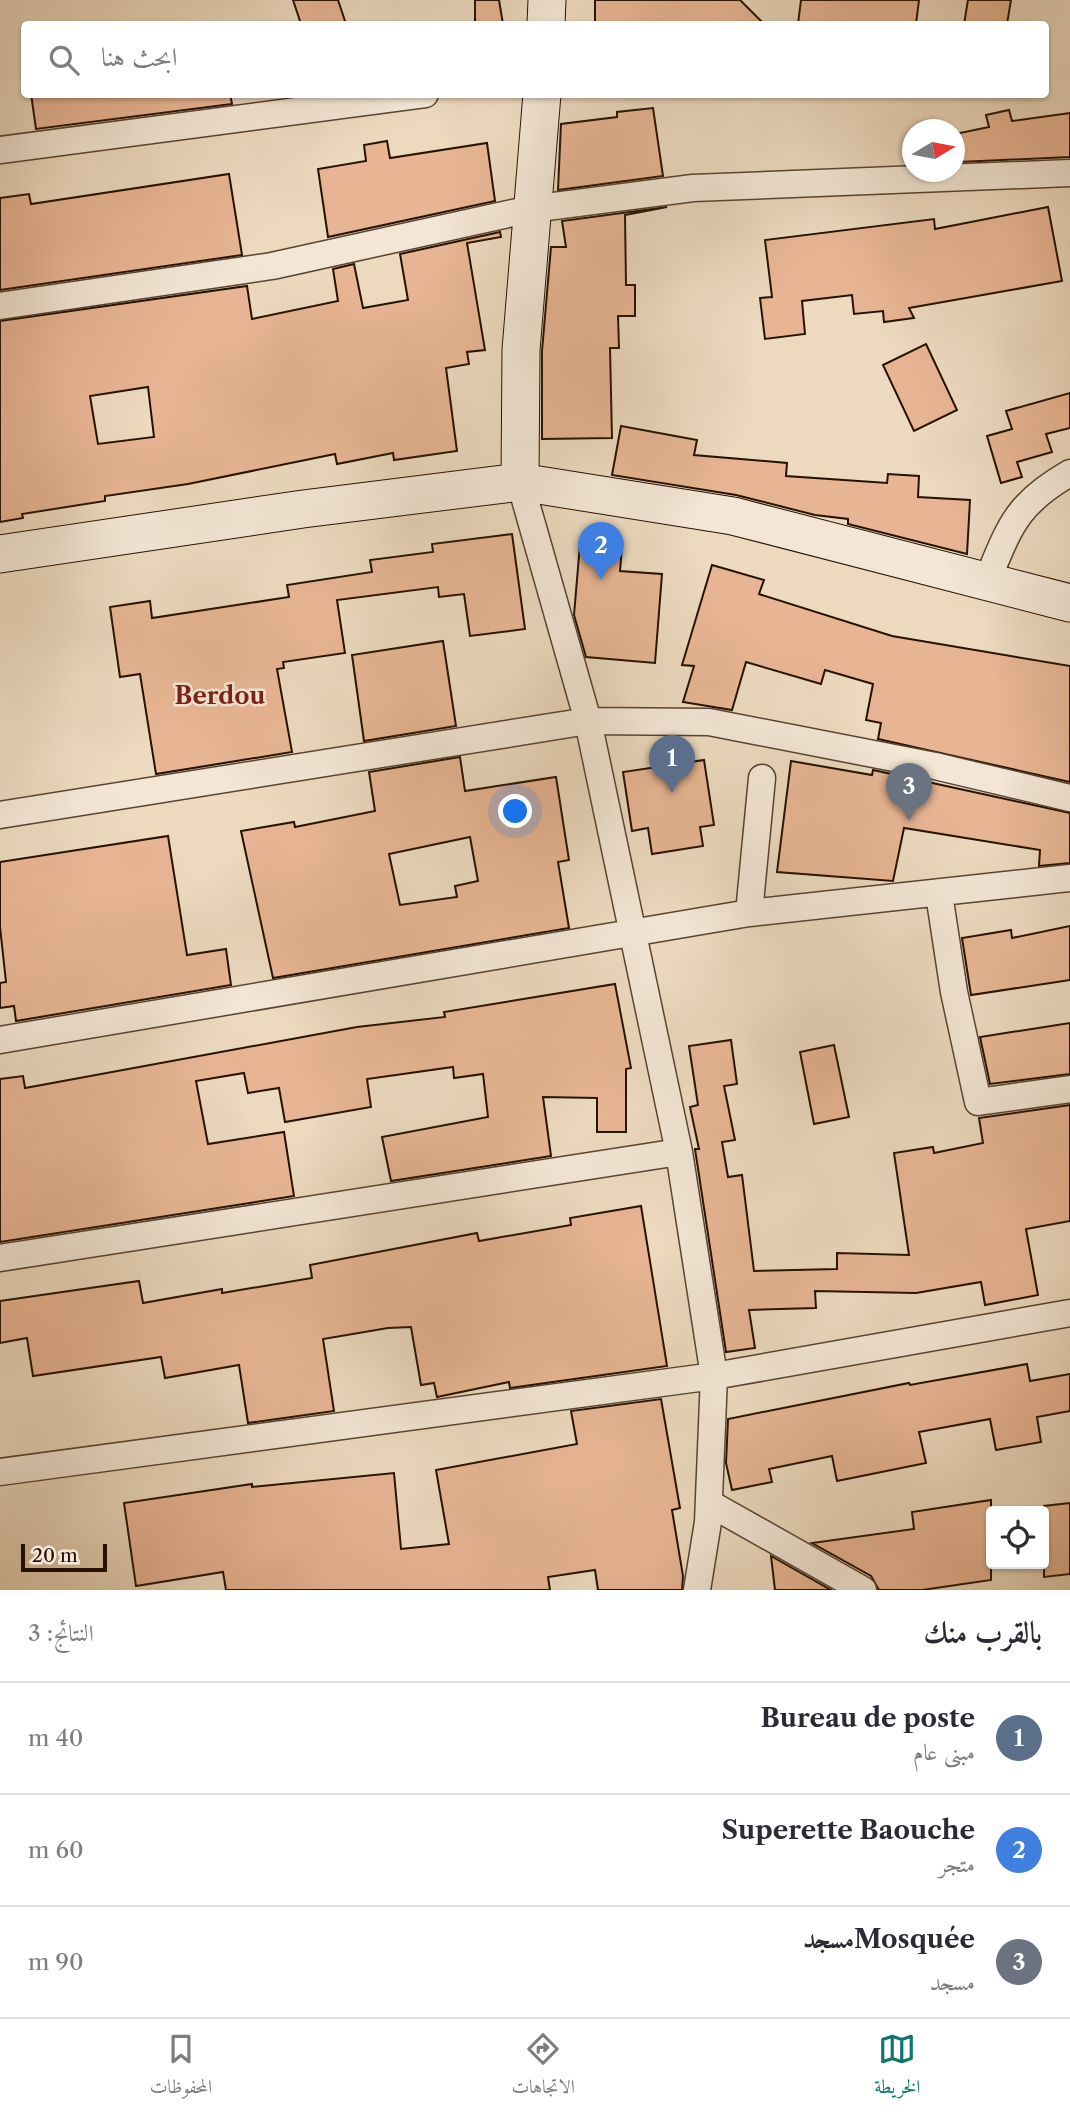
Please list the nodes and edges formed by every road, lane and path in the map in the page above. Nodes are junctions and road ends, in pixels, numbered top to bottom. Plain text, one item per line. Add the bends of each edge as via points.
1 (547, 0) edge
2 (546, 21) edge
3 (395, 98) edge
4 (542, 98) edge
5 (0, 150) edge
6 (1070, 173) edge
7 (531, 209) junction
8 (0, 306) edge
9 (1070, 472) edge
10 (520, 482) junction
11 (0, 554) edge
12 (987, 581) junction
13 (1070, 603) edge
14 (588, 721) junction
15 (762, 778) dead end
16 (1070, 799) edge
17 (0, 815) edge
18 (1070, 878) edge
19 (939, 894) junction
20 (749, 913) junction
21 (633, 933) junction
22 (0, 1040) edge
23 (1070, 1089) edge
24 (679, 1153) junction
25 (0, 1258) edge
26 (1070, 1313) edge
27 (714, 1376) junction
28 (0, 1472) edge
29 (709, 1503) junction
30 (697, 1590) edge
31 (863, 1590) edge

1 - 2 main road
3 - 5 street
4 - 7 main road
6 - 7 street via 693,188
7 - 8 street via 272,266
7 - 10 main road via 521,350
9 - 12 street via 1037,492 1010,526
10 - 11 main road
10 - 12 main road via 733,516
10 - 14 street
12 - 13 main road
14 - 16 street via 709,722 935,766
14 - 17 street
14 - 21 street
15 - 20 street
18 - 19 street
19 - 20 street
19 - 23 street via 978,1102
20 - 21 street
21 - 22 street
21 - 24 street
24 - 25 street
24 - 27 street
26 - 27 street
27 - 28 street
27 - 29 street
29 - 30 street
29 - 31 street

